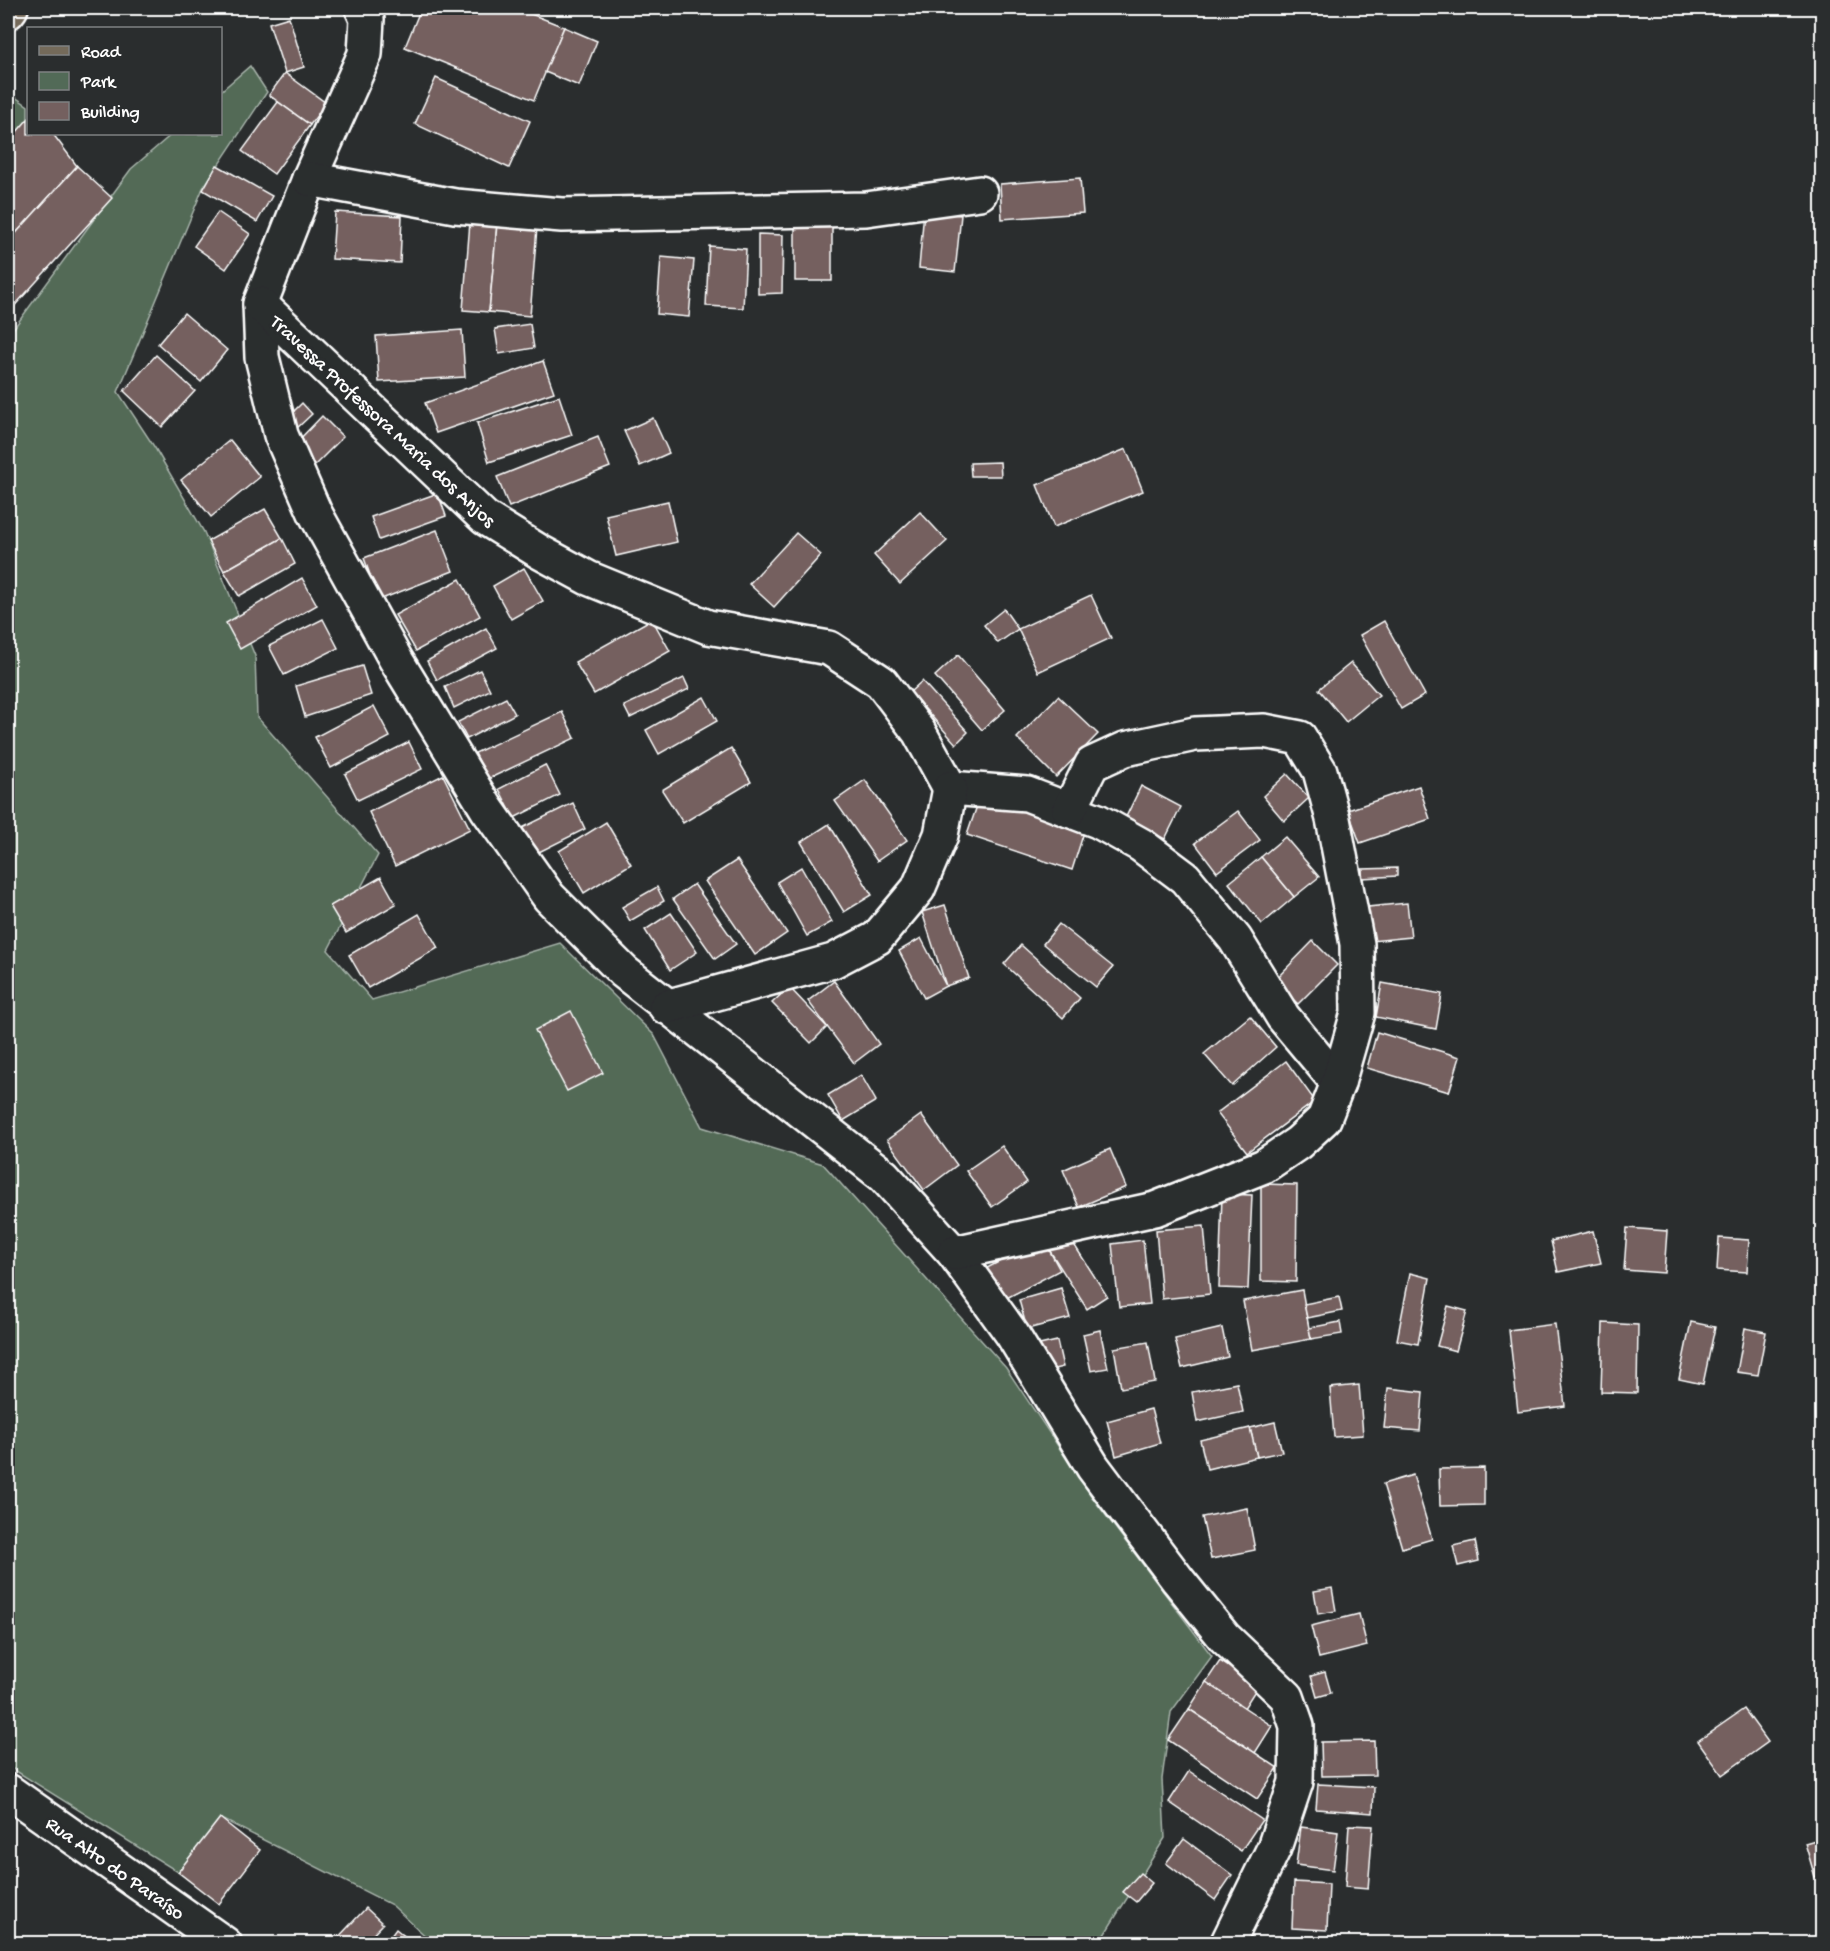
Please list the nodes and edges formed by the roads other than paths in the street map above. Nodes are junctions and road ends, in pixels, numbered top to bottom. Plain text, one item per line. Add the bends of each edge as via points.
1 (11, 8) edge
2 (362, 8) edge
3 (8, 12) edge
4 (309, 179) junction
5 (980, 193) dead end
6 (260, 304) junction
7 (951, 788) junction
8 (1069, 810) junction
9 (666, 1007) junction
10 (1338, 1083) junction
11 (954, 1253) junction
12 (8, 1791) edge
13 (225, 1944) edge
14 (1227, 1944) edge

1 - 3 main road
2 - 4 street via 367,19 365,54
4 - 5 street via 455,206 562,215 866,209
4 - 6 street
6 - 7 street, Travessa Professora Maria dos Anjos via 485,518 540,552 588,578 708,627 830,648 881,682 919,732
6 - 9 street via 262,357 281,435 315,513 396,660 487,809 549,897 624,972
7 - 8 street via 1027,794
7 - 9 street via 941,835 918,889 877,938 833,961
8 - 10 street via 1141,845 1185,878 1235,939 1283,1017
8 - 10 street via 1092,764 1125,749 1195,734 1264,731 1300,738 1320,771 1357,944 1358,1013
9 - 11 street via 884,1176
10 - 11 street via 1324,1119 1264,1167 1155,1209
11 - 14 street via 1012,1334 1093,1467 1224,1637 1287,1697 1297,1726 1296,1782 1274,1848
12 - 13 street, Rua Alto do Paraíso

